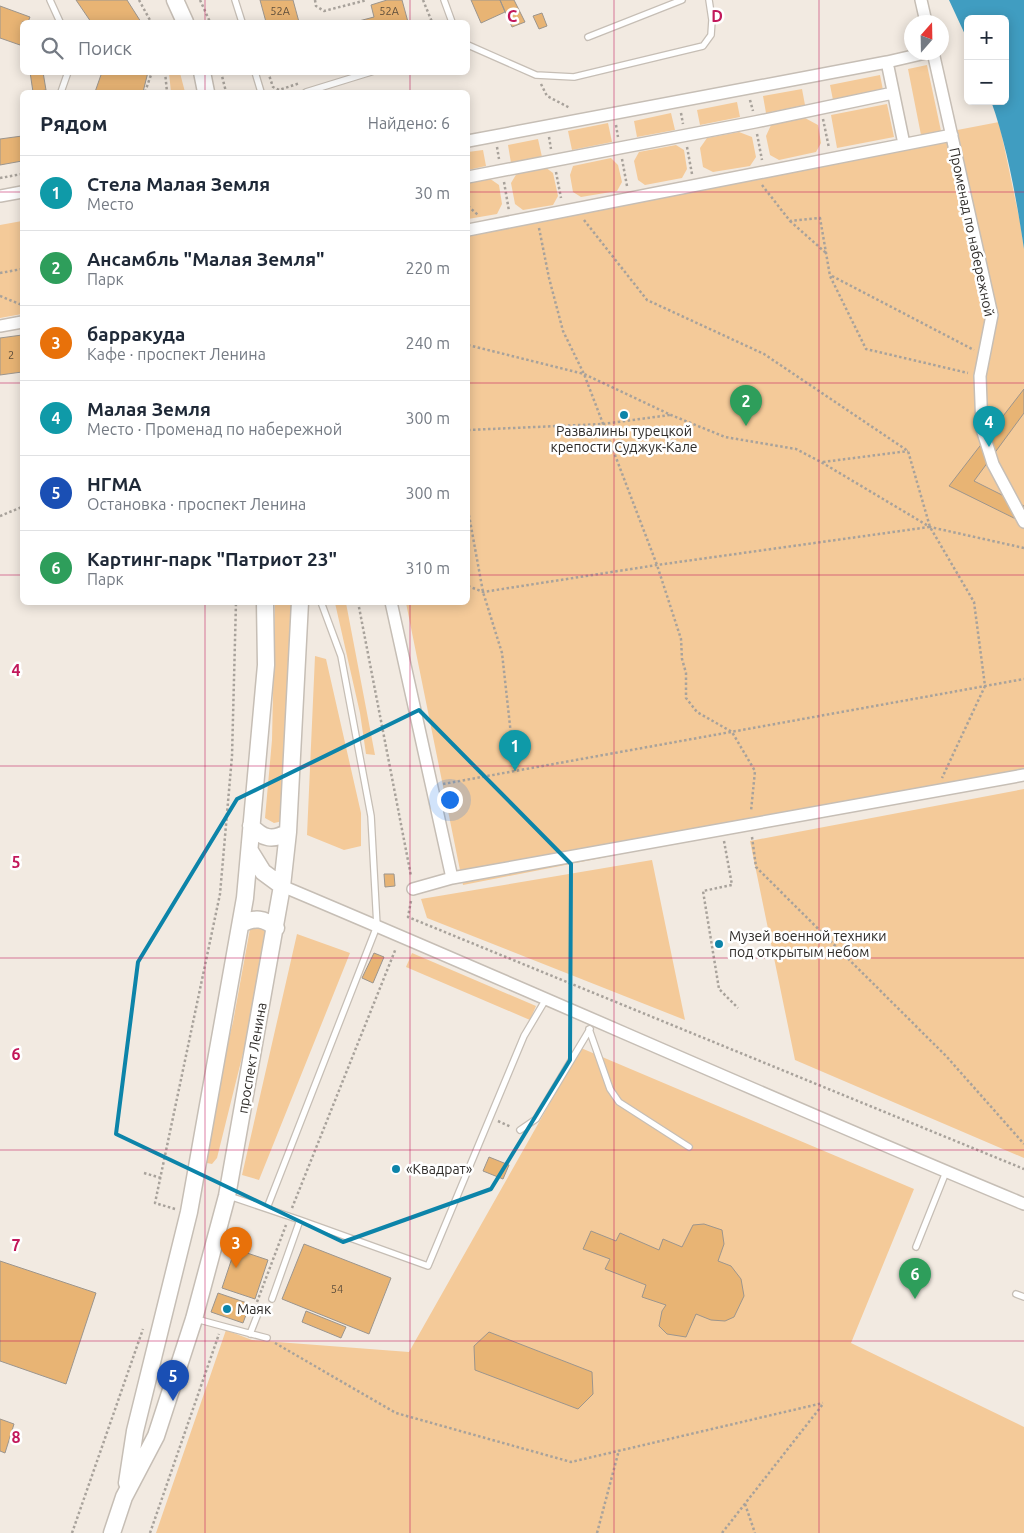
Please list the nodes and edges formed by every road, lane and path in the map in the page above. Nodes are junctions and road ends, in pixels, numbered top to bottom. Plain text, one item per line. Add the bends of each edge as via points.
1 (50, 0) edge
2 (138, 0) edge
3 (175, 0) edge
4 (200, 0) edge
5 (235, 0) edge
6 (315, 0) edge
7 (367, 0) edge
8 (423, 0) edge
9 (444, 0) edge
10 (682, 0) edge
11 (709, 0) edge
12 (921, 0) edge
13 (924, 15) edge
14 (59, 20) edge
15 (150, 20) edge
16 (184, 20) edge
17 (209, 20) edge
18 (241, 20) edge
19 (431, 20) edge
20 (451, 20) edge
21 (588, 37) dead end
22 (470, 47) edge
23 (904, 58) edge
24 (933, 60) edge
25 (887, 62) junction
26 (67, 75) edge
27 (151, 75) edge
28 (165, 75) edge
29 (203, 75) edge
30 (222, 75) edge
31 (257, 75) edge
32 (269, 75) edge
33 (361, 75) edge
34 (536, 75) junction
35 (303, 82) dead end
36 (62, 90) edge
37 (146, 90) edge
38 (167, 90) edge
39 (206, 90) edge
40 (226, 90) edge
41 (260, 90) edge
42 (279, 90) edge
43 (279, 90) edge
44 (312, 90) edge
45 (893, 93) junction
46 (589, 118) junction
47 (952, 135) junction
48 (470, 141) edge
49 (904, 144) junction
50 (20, 174) edge
51 (753, 174) junction
52 (470, 177) edge
53 (0, 178) edge
54 (20, 192) edge
55 (0, 196) edge
56 (576, 209) junction
57 (537, 217) junction
58 (790, 221) junction
59 (470, 230) edge
60 (826, 253) junction
61 (20, 269) edge
62 (0, 273) edge
63 (830, 276) junction
64 (0, 296) edge
65 (20, 304) edge
66 (20, 322) edge
67 (0, 326) edge
68 (470, 346) edge
69 (984, 355) junction
70 (584, 374) junction
71 (980, 376) junction
72 (671, 415) junction
73 (603, 424) junction
74 (470, 430) edge
75 (908, 451) junction
76 (822, 462) junction
77 (20, 508) edge
78 (0, 516) edge
79 (470, 521) edge
80 (1024, 522) edge
81 (930, 527) junction
82 (1024, 548) edge
83 (657, 565) junction
84 (470, 587) edge
85 (483, 592) junction
86 (236, 605) edge
87 (265, 605) edge
88 (300, 605) edge
89 (322, 605) edge
90 (359, 605) edge
91 (393, 605) edge
92 (1024, 679) edge
93 (985, 686) junction
94 (732, 732) junction
95 (515, 771) junction
96 (1024, 775) edge
97 (433, 786) junction
98 (936, 790) junction
99 (750, 824) junction
100 (252, 826) junction
101 (288, 832) junction
102 (725, 848) dead end
103 (250, 851) junction
104 (452, 878) junction
105 (282, 886) junction
106 (413, 889) junction
107 (245, 898) junction
108 (408, 917) junction
109 (241, 924) junction
110 (378, 926) junction
111 (276, 928) junction
112 (401, 935) junction
113 (546, 999) junction
114 (738, 1008) dead end
115 (593, 1025) junction
116 (520, 1130) dead end
117 (1024, 1144) edge
118 (689, 1147) dead end
119 (1024, 1169) edge
120 (946, 1172) junction
121 (144, 1173) dead end
122 (161, 1178) junction
123 (227, 1196) junction
124 (1024, 1204) edge
125 (267, 1208) junction
126 (178, 1209) dead end
127 (289, 1216) junction
128 (300, 1220) junction
129 (916, 1247) dead end
130 (1016, 1294) dead end
131 (1024, 1297) edge
132 (272, 1299) dead end
133 (257, 1310) joint
134 (194, 1319) junction
135 (144, 1326) dead end
136 (221, 1326) junction
137 (250, 1334) junction
138 (267, 1338) joint
139 (619, 1450) junction
140 (124, 1497) junction
141 (745, 1503) junction
142 (72, 1533) edge
143 (112, 1533) edge
144 (150, 1533) edge
145 (597, 1533) edge
146 (722, 1533) edge
147 (755, 1533) edge

1 - 14 lane
2 - 15 path
3 - 16 street
4 - 17 path
5 - 18 lane
6 - 7 path via 316,6 324,11
8 - 19 path
9 - 20 lane
10 - 21 lane
11 - 34 lane via 711,35 703,46 574,77
12 - 13 street
22 - 34 lane
23 - 25 street
24 - 47 street, Променад по набережной
25 - 45 street
25 - 46 street
26 - 36 lane
27 - 37 path
28 - 38 path
29 - 39 street
30 - 40 path
31 - 41 lane
32 - 43 path via 273,87
33 - 44 lane
34 - 46 path via 546,96
35 - 42 path
45 - 49 street
45 - 52 street
46 - 48 street
47 - 49 street
47 - 69 street, Променад по набережной via 992,315
49 - 51 street
50 - 53 path
51 - 56 street
51 - 58 path
54 - 55 street
56 - 57 street
56 - 75 path via 647,300 764,354
57 - 59 street
57 - 70 path via 563,331
58 - 60 path
58 - 60 path via 820,218
60 - 63 path
61 - 62 path
63 - 69 path
63 - 71 path via 866,349
64 - 65 path
66 - 67 street
68 - 70 path
69 - 71 street, Променад по набережной
70 - 72 path
70 - 73 path
71 - 80 street, Променад по набережной via 982,429 993,464
72 - 73 path
72 - 76 path via 725,437 796,449
73 - 74 path
73 - 83 path
75 - 76 path
75 - 81 path
76 - 81 path
77 - 78 path
79 - 85 path
81 - 82 path
81 - 83 path
81 - 93 path via 974,602
83 - 85 path
83 - 94 path via 681,639 686,698 697,712
84 - 85 path
85 - 95 path via 502,653
86 - 122 path via 232,756 220,894
87 - 100 street, проспект Ленина via 266,665
88 - 101 street, проспект Ленина
89 - 110 lane via 341,656 371,816
90 - 106 path
91 - 97 street
92 - 93 path
93 - 94 path
93 - 98 path
94 - 95 path
94 - 99 path via 755,771
95 - 97 path
96 - 98 street
97 - 104 street
98 - 99 street
99 - 104 street
99 - 117 path via 756,867 947,1058
100 - 101 street via 258,834 268,838
100 - 103 street, проспект Ленина
101 - 105 street, проспект Ленина
102 - 114 path via 732,886 703,891 719,989
103 - 105 street via 263,872
103 - 107 street, проспект Ленина
104 - 106 street
105 - 107 street via 261,885
105 - 110 street
105 - 111 street, проспект Ленина
106 - 108 path
107 - 109 street, проспект Ленина
108 - 112 path
108 - 119 path
109 - 111 street via 259,918
109 - 140 street, проспект Ленина via 188,1212 135,1431
110 - 112 street
110 - 125 lane
111 - 123 street, проспект Ленина
112 - 113 street
112 - 127 path
113 - 115 street
113 - 128 lane via 524,1036 428,1266
115 - 116 lane via 536,1119
115 - 118 lane via 610,1089 619,1102
115 - 120 street
120 - 124 street
120 - 129 lane
121 - 122 path
122 - 126 path via 155,1203
123 - 125 lane
123 - 134 street, проспект Ленина
125 - 127 lane
127 - 128 lane
127 - 133 path
128 - 132 lane
130 - 131 lane
133 - 137 lane
134 - 136 lane
134 - 140 street, проспект Ленина via 156,1436
135 - 142 path
136 - 137 lane
136 - 144 path
137 - 138 lane
138 - 139 path via 396,1413 571,1462
139 - 141 path via 824,1403
139 - 145 path
140 - 143 street, проспект Ленина
141 - 146 path
141 - 147 path

